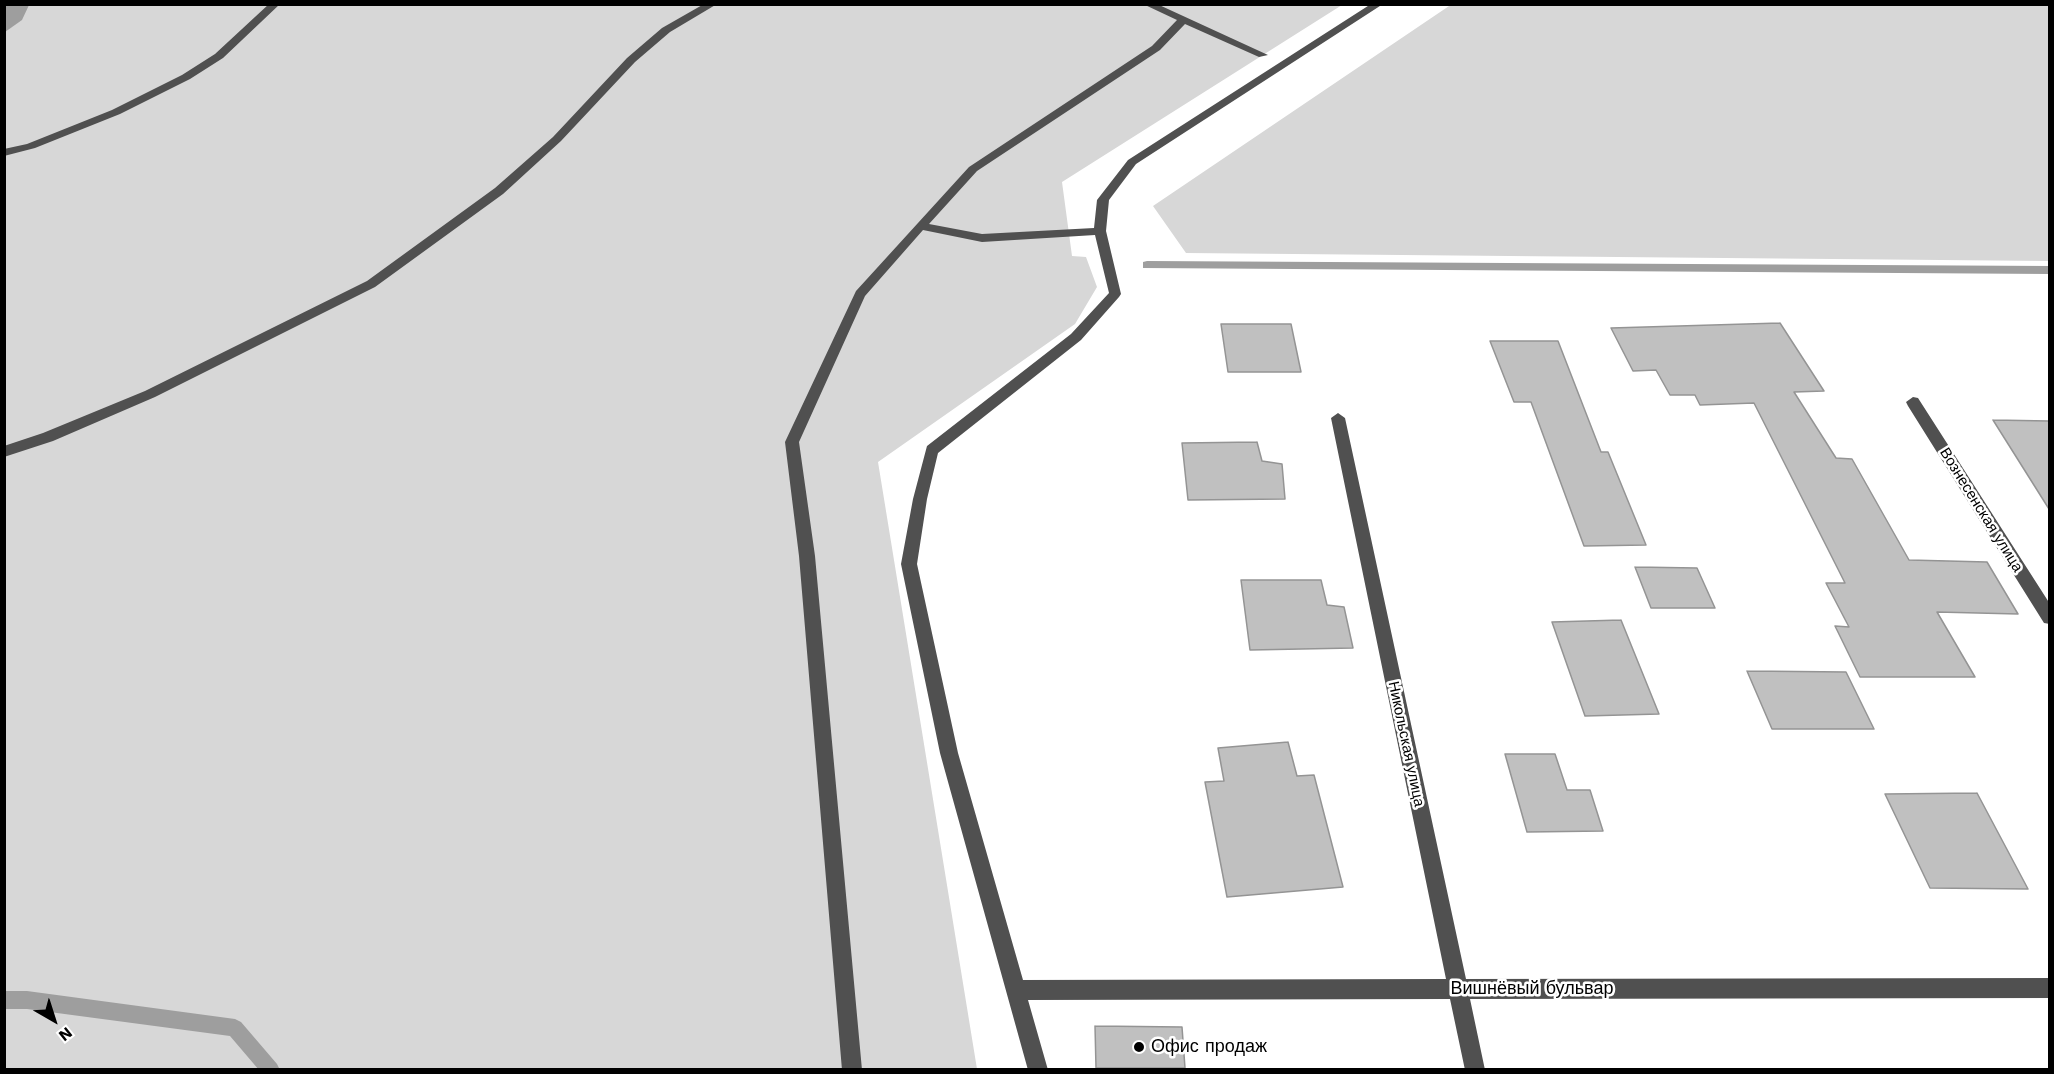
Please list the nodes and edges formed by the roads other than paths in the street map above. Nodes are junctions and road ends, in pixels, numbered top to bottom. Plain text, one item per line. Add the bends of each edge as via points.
1 (275, 4) edge
2 (712, 4) edge
3 (1149, 4) edge
4 (1378, 4) edge
5 (1182, 21) junction
6 (1263, 55) dead end
7 (4, 153) edge
8 (920, 226) junction
9 (1100, 231) junction
10 (1913, 402) dead end
11 (1338, 418) dead end
12 (4, 452) edge
13 (2049, 618) edge
14 (2049, 988) edge
15 (1457, 989) junction
16 (1014, 990) junction
17 (852, 1070) edge
18 (1038, 1070) edge
19 (1475, 1070) edge

1 - 7 street via 219,56 186,77 116,112
2 - 12 street via 666,30 498,191 371,284 150,394 48,438
3 - 5 street
4 - 9 street via 1132,162 1103,200
5 - 6 street
5 - 8 street via 1156,48 973,169
8 - 9 street via 982,237
8 - 17 street via 860,294 792,442 807,556
9 - 16 street via 1115,294 1076,337 932,450 909,564 950,753
10 - 13 street, Вознесенская улица
11 - 15 street, Никольская улица
14 - 15 street, Вишнёвый бульвар
15 - 16 street, Вишнёвый бульвар
15 - 19 street, Никольская улица
16 - 18 street

